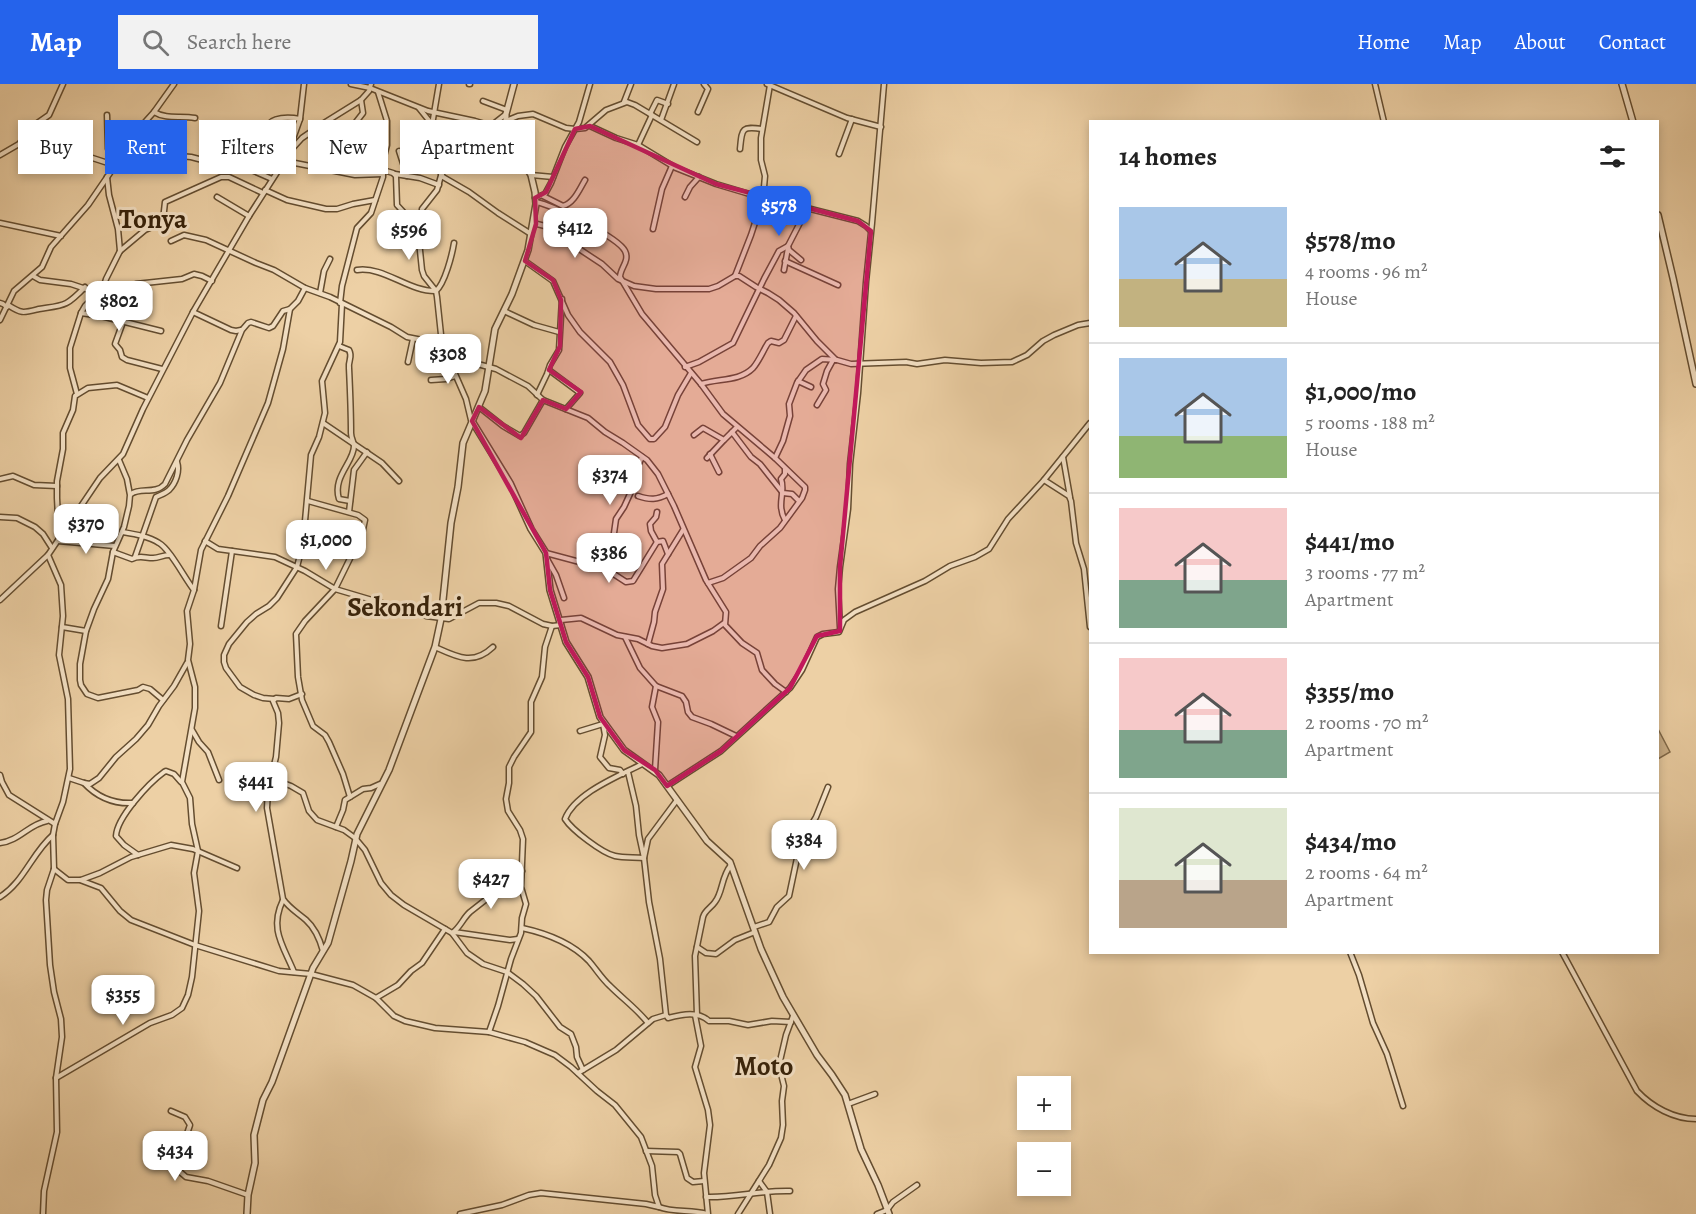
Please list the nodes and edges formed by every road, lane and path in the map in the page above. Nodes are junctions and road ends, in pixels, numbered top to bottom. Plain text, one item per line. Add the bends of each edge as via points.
1 (63, 84) edge
2 (174, 84) edge
3 (304, 84) edge
4 (351, 84) edge
5 (439, 84) edge
6 (514, 84) edge
7 (590, 84) edge
8 (631, 84) edge
9 (674, 84) edge
10 (704, 84) edge
11 (884, 84) edge
12 (1375, 84) edge
13 (1622, 84) edge
14 (769, 85) edge
15 (370, 86) edge
16 (378, 92) junction
17 (361, 100) junction
18 (483, 101) dead end
19 (624, 102) junction
20 (668, 104) junction
21 (419, 108) junction
22 (154, 112) junction
23 (433, 112) junction
24 (698, 112) dead end
25 (651, 114) junction
26 (107, 115) dead end
27 (506, 115) junction
28 (195, 118) dead end
29 (300, 119) junction
30 (852, 119) junction
31 (40, 120) edge
32 (107, 120) edge
33 (147, 120) edge
34 (277, 120) edge
35 (358, 120) edge
36 (387, 120) edge
37 (429, 120) edge
38 (432, 120) edge
39 (469, 120) edge
40 (499, 120) edge
41 (506, 120) edge
42 (661, 120) junction
43 (1384, 120) edge
44 (1632, 120) edge
45 (590, 126) junction
46 (880, 127) junction
47 (575, 129) junction
48 (762, 129) junction
49 (296, 130) edge
50 (697, 142) dead end
51 (296, 144) edge
52 (18, 145) edge
53 (638, 146) junction
54 (740, 149) dead end
55 (399, 151) dead end
56 (839, 154) dead end
57 (0, 155) edge
58 (187, 157) edge
59 (672, 166) junction
60 (388, 173) edge
61 (109, 174) edge
62 (275, 174) edge
63 (382, 174) edge
64 (394, 174) junction
65 (441, 174) joint
66 (407, 176) junction
67 (531, 176) joint
68 (107, 177) junction
69 (553, 177) junction
70 (699, 177) junction
71 (272, 178) junction
72 (585, 180) dead end
73 (451, 182) junction
74 (439, 183) junction
75 (264, 192) junction
76 (543, 196) junction
77 (217, 197) dead end
78 (685, 197) dead end
79 (763, 198) junction
80 (375, 200) junction
81 (535, 200) junction
82 (807, 208) junction
83 (249, 216) junction
84 (1659, 219) edge
85 (0, 223) edge
86 (533, 223) junction
87 (653, 229) dead end
88 (871, 231) junction
89 (531, 234) junction
90 (61, 237) junction
91 (171, 241) dead end
92 (419, 241) junction
93 (454, 243) dead end
94 (788, 247) junction
95 (120, 251) junction
96 (229, 251) junction
97 (330, 259) dead end
98 (525, 261) junction
99 (785, 261) junction
100 (801, 261) dead end
101 (357, 270) dead end
102 (784, 270) dead end
103 (33, 276) junction
104 (735, 276) junction
105 (212, 281) junction
106 (622, 281) junction
107 (838, 285) dead end
108 (85, 287) junction
109 (305, 288) junction
110 (759, 290) junction
111 (436, 291) junction
112 (101, 292) junction
113 (320, 293) junction
114 (562, 299) junction
115 (0, 303) edge
116 (341, 304) junction
117 (7, 306) junction
118 (290, 309) junction
119 (193, 312) junction
120 (504, 312) junction
121 (81, 314) junction
122 (796, 316) junction
123 (0, 320) edge
124 (123, 322) junction
125 (1089, 323) edge
126 (161, 330) dead end
127 (242, 330) junction
128 (559, 332) junction
129 (413, 339) junction
130 (442, 344) junction
131 (339, 346) junction
132 (835, 360) junction
133 (408, 362) dead end
134 (860, 363) junction
135 (489, 366) junction
136 (685, 367) junction
137 (162, 369) junction
138 (549, 370) junction
139 (691, 373) junction
140 (455, 376) junction
141 (431, 380) dead end
142 (798, 381) junction
143 (701, 384) junction
144 (1696, 384) edge
145 (811, 387) dead end
146 (77, 394) junction
147 (537, 395) junction
148 (148, 398) junction
149 (543, 400) junction
150 (817, 405) dead end
151 (478, 407) junction
152 (566, 409) junction
153 (472, 421) junction
154 (323, 423) junction
155 (1089, 424) edge
156 (737, 427) junction
157 (732, 432) junction
158 (694, 435) dead end
159 (723, 440) junction
160 (354, 444) junction
161 (367, 452) junction
162 (1063, 456) junction
163 (642, 457) junction
164 (775, 458) junction
165 (119, 460) junction
166 (177, 462) junction
167 (785, 468) junction
168 (719, 472) dead end
169 (0, 480) edge
170 (1044, 480) junction
171 (399, 482) dead end
172 (57, 486) junction
173 (781, 491) junction
174 (668, 494) junction
175 (130, 495) junction
176 (638, 496) dead end
177 (1071, 498) junction
178 (308, 501) junction
179 (350, 501) junction
180 (799, 501) junction
181 (657, 512) dead end
182 (349, 513) junction
183 (0, 517) edge
184 (785, 519) junction
185 (684, 530) junction
186 (122, 532) junction
187 (141, 536) junction
188 (58, 540) junction
189 (205, 541) junction
190 (657, 542) junction
191 (115, 546) junction
192 (52, 548) junction
193 (232, 551) junction
194 (113, 552) junction
195 (668, 554) junction
196 (48, 555) junction
197 (171, 555) junction
198 (546, 555) junction
199 (135, 556) junction
200 (297, 567) junction
201 (606, 569) junction
202 (708, 583) junction
203 (335, 589) junction
204 (194, 590) junction
205 (564, 598) dead end
206 (0, 600) edge
207 (1089, 617) edge
208 (441, 619) junction
209 (562, 623) junction
210 (724, 623) junction
211 (221, 626) dead end
212 (552, 626) junction
213 (62, 627) junction
214 (86, 631) junction
215 (840, 631) junction
216 (625, 637) junction
217 (648, 644) junction
218 (435, 647) junction
219 (493, 647) dead end
220 (188, 660) junction
221 (656, 686) junction
222 (786, 692) junction
223 (302, 694) junction
224 (274, 699) junction
225 (163, 700) junction
226 (603, 723) junction
227 (192, 729) junction
228 (580, 731) dead end
229 (736, 736) junction
230 (643, 763) junction
231 (655, 771) junction
232 (625, 773) junction
233 (0, 775) edge
234 (272, 775) junction
235 (69, 778) junction
236 (219, 780) dead end
237 (182, 782) junction
238 (84, 783) junction
239 (383, 783) junction
240 (667, 786) junction
241 (828, 787) dead end
242 (350, 797) junction
243 (677, 800) junction
244 (134, 803) junction
245 (48, 820) junction
246 (55, 824) junction
247 (336, 827) junction
248 (53, 835) junction
249 (356, 838) junction
250 (0, 843) edge
251 (198, 851) junction
252 (138, 855) junction
253 (644, 858) junction
254 (731, 865) junction
255 (237, 868) dead end
256 (54, 869) junction
257 (523, 871) junction
258 (80, 880) junction
259 (0, 897) edge
260 (283, 899) junction
261 (522, 928) junction
262 (445, 929) junction
263 (754, 929) junction
264 (453, 933) junction
265 (519, 938) junction
266 (195, 945) junction
267 (697, 947) junction
268 (323, 951) junction
269 (1351, 954) edge
270 (1563, 954) edge
271 (294, 972) junction
272 (507, 972) junction
273 (311, 974) junction
274 (376, 998) junction
275 (666, 1015) junction
276 (696, 1015) junction
277 (792, 1019) junction
278 (648, 1023) junction
279 (489, 1032) junction
280 (583, 1070) junction
281 (578, 1073) junction
282 (56, 1078) junction
283 (875, 1094) dead end
284 (848, 1104) junction
285 (1403, 1106) dead end
286 (171, 1111) dead end
287 (1696, 1119) edge
288 (646, 1151) junction
289 (704, 1181) junction
290 (759, 1181) junction
291 (917, 1185) dead end
292 (790, 1191) dead end
293 (767, 1192) junction
294 (248, 1195) junction
295 (749, 1195) junction
296 (706, 1197) junction
297 (659, 1207) junction
298 (888, 1212) edge
299 (43, 1214) edge
300 (247, 1214) edge
301 (460, 1214) edge
302 (708, 1214) edge
303 (738, 1214) edge
304 (770, 1214) edge
305 (877, 1214) edge

1 - 31 street via 51,112
2 - 22 street
3 - 29 street
4 - 15 street
5 - 23 street
6 - 27 street
7 - 47 street
8 - 19 street
9 - 20 street
10 - 24 street via 708,89
11 - 46 street
12 - 43 street
13 - 44 street
14 - 30 street
14 - 48 street
15 - 16 street
15 - 17 street
16 - 21 street
16 - 36 street
17 - 35 street via 363,113
17 - 51 street
18 - 27 street
19 - 25 street
19 - 45 street via 604,112
20 - 25 street via 657,100
20 - 42 street
21 - 23 street
21 - 37 street
22 - 28 street
22 - 33 street
23 - 38 street
23 - 39 street
25 - 42 street
25 - 53 street
26 - 32 street
27 - 40 street
27 - 41 street
27 - 47 street via 535,114
29 - 34 street
29 - 49 street
30 - 46 street
30 - 56 street
42 - 50 street
45 - 47 street
45 - 53 street
46 - 88 street
47 - 69 street
48 - 54 street via 746,128
48 - 79 street
52 - 57 street
53 - 59 street
55 - 66 street
58 - 71 street via 247,168
59 - 70 street
59 - 87 street
60 - 64 street
61 - 68 street
62 - 71 street
63 - 80 street
64 - 66 street
64 - 92 street via 397,204 411,221
65 - 73 street
65 - 74 street
66 - 74 street
67 - 69 street
67 - 81 street
68 - 90 street
68 - 95 street
69 - 76 street
70 - 78 street
70 - 79 street
71 - 75 street
72 - 76 street via 566,206
73 - 74 street
73 - 89 street
74 - 92 street via 422,209
75 - 80 street via 326,209
75 - 83 street
75 - 95 street via 221,177 165,202 163,220
76 - 81 street
77 - 83 street
79 - 82 street
79 - 104 street
80 - 116 street via 370,214 357,228
81 - 86 street
81 - 106 street via 576,218 622,248 627,258 620,273
82 - 88 street via 858,221
82 - 94 street
83 - 96 street
84 - 144 street
85 - 90 street
86 - 89 street
86 - 106 street via 560,232
88 - 134 street
89 - 98 street
90 - 103 street
91 - 96 street via 191,236
92 - 111 street via 422,270
93 - 111 street
94 - 99 street
94 - 100 street
94 - 110 street via 779,251
95 - 112 street
96 - 105 street
96 - 109 street
97 - 113 street
98 - 114 street via 553,281
98 - 120 street
99 - 102 street
99 - 107 street
101 - 111 street
103 - 108 street
103 - 117 street via 14,291
104 - 106 street via 708,289 656,289
104 - 110 street
105 - 112 street via 194,274
105 - 119 street
106 - 136 street via 642,314
108 - 112 street
108 - 117 street via 59,307 22,313
109 - 113 street
109 - 118 street
110 - 122 street via 773,296
110 - 136 street via 733,343
111 - 130 street
112 - 121 street
113 - 116 street
114 - 128 street
114 - 139 street via 580,332 610,362 638,425 650,439 665,427
115 - 117 street
116 - 129 street
116 - 131 street
117 - 123 street
118 - 127 street via 283,311 269,328 251,322
118 - 189 street via 269,399
119 - 127 street via 231,330
119 - 137 street
120 - 128 street
120 - 135 street via 494,333
121 - 124 street
121 - 146 street via 69,357
122 - 132 street
122 - 143 street via 784,340 768,342 749,371 735,378
124 - 126 street
124 - 137 street via 115,344 122,357
125 - 134 street via 1054,334 1012,362
127 - 166 street via 220,383
128 - 138 street via 559,350
129 - 130 street
129 - 133 street
130 - 135 street via 463,360
130 - 140 street
131 - 154 street via 322,381
131 - 160 street via 351,354
132 - 134 street
132 - 142 street via 815,363
132 - 150 street via 825,376 822,384 826,390
134 - 215 street via 839,577
135 - 147 street
135 - 151 street
136 - 139 street
137 - 148 street
138 - 147 street
138 - 152 street via 580,393
139 - 143 street
140 - 141 street
140 - 153 street
142 - 145 street
142 - 164 street
143 - 156 street
146 - 148 street via 88,388 117,384
146 - 172 street via 63,433
147 - 149 street
148 - 165 street
149 - 151 street via 520,436
149 - 152 street
151 - 153 street
152 - 163 street via 588,418
153 - 198 street via 510,483
153 - 208 street via 462,450
154 - 160 street
154 - 178 street via 311,455
155 - 162 street
156 - 157 street
156 - 164 street
157 - 159 street
157 - 173 street
158 - 159 street via 703,428
159 - 168 street via 708,456
160 - 161 street
160 - 179 street via 338,495 339,499
161 - 171 street
161 - 179 street via 354,470
162 - 170 street
162 - 177 street
163 - 174 street via 652,465
163 - 201 street via 635,483 616,519
164 - 167 street
165 - 175 street
165 - 188 street via 100,478
166 - 175 street via 162,488 134,491
166 - 187 street via 175,479 168,491 156,497
167 - 173 street
167 - 180 street via 806,488
169 - 172 street via 13,476 34,485
170 - 177 street
170 - 215 street via 985,551 855,612 844,620
172 - 188 street
173 - 180 street
173 - 184 street
174 - 176 street via 652,500
174 - 185 street
175 - 186 street
177 - 207 street
178 - 182 street
178 - 200 street
179 - 182 street
180 - 184 street
181 - 190 street via 650,524
182 - 203 street via 363,518 365,525
183 - 192 street via 17,518 35,527
184 - 202 street via 749,560
185 - 195 street
185 - 202 street
186 - 187 street
186 - 191 street
187 - 197 street via 160,543
187 - 199 street
188 - 191 street
188 - 192 street
189 - 193 street
189 - 204 street
190 - 195 street via 663,541
190 - 201 street via 632,582
191 - 194 street
192 - 196 street
193 - 200 street via 275,557
193 - 211 street
194 - 199 street via 132,559
194 - 214 street via 108,579
195 - 217 street via 662,564 663,589
196 - 206 street
196 - 213 street via 61,585
197 - 199 street
197 - 204 street
198 - 201 street
198 - 205 street
198 - 209 street via 550,590
200 - 203 street
200 - 224 street via 277,598 247,622 224,655 226,668 240,687
202 - 210 street via 726,612
203 - 208 street
203 - 223 street via 296,634
204 - 220 street via 187,611
208 - 212 street via 487,602 509,606
208 - 218 street
209 - 212 street
209 - 216 street via 580,618
209 - 226 street via 568,645 588,677
210 - 217 street via 687,644 662,648
210 - 222 street via 758,653 762,670
212 - 257 street via 542,677 531,702 531,732 508,767 507,807 522,834
213 - 214 street
213 - 235 street via 59,655 68,699
214 - 225 street via 79,672 87,694 104,698 143,687
215 - 222 street via 817,637
216 - 217 street
216 - 221 street via 640,668
218 - 219 street via 465,658 480,657
218 - 239 street
220 - 225 street
220 - 227 street via 195,696
221 - 229 street via 682,696 692,717
221 - 231 street via 652,707 658,722
222 - 229 street
223 - 224 street
223 - 242 street via 310,721 327,738 336,757
224 - 234 street via 279,723
225 - 238 street via 148,725 99,778
226 - 228 street
226 - 230 street via 624,750
226 - 232 street via 605,735 600,757 609,768
227 - 236 street via 208,752
227 - 237 street
229 - 240 street via 721,751
230 - 231 street
230 - 232 street
231 - 240 street
232 - 253 street via 636,806
232 - 253 street via 595,787 565,819 609,854
233 - 245 street via 9,795
234 - 247 street via 303,793 317,820
234 - 260 street via 267,808
235 - 238 street
235 - 246 street
237 - 244 street via 166,771
237 - 251 street via 190,798
238 - 244 street via 106,799
239 - 242 street
239 - 249 street
240 - 243 street
241 - 263 street via 800,844 789,896 769,922
242 - 247 street via 344,801
243 - 253 street via 649,836
243 - 254 street
244 - 252 street via 119,823 116,836
245 - 246 street
245 - 250 street via 10,842
246 - 248 street
247 - 249 street
248 - 256 street
248 - 259 street via 17,882
249 - 262 street via 391,895
249 - 268 street
251 - 252 street via 171,845
251 - 255 street
251 - 266 street via 194,873 199,911
252 - 258 street
253 - 275 street
254 - 263 street
254 - 267 street via 716,902 704,914
256 - 258 street via 68,880
256 - 282 street via 46,900 51,973 61,1019
257 - 261 street via 521,887 526,904
257 - 264 street via 470,912
258 - 266 street via 103,889 131,920
260 - 268 street via 314,930
260 - 271 street via 276,928
261 - 265 street
261 - 278 street via 552,936 582,955
262 - 264 street
262 - 274 street via 422,963
263 - 267 street via 716,954
263 - 277 street
264 - 265 street
264 - 272 street via 471,956
265 - 272 street
266 - 271 street
266 - 282 street via 190,986 182,1008
267 - 276 street
268 - 273 street
269 - 285 street
270 - 287 street via 1637,1091 1660,1109
271 - 273 street
272 - 279 street
272 - 280 street via 524,984 560,1027 571,1034
273 - 274 street via 353,985
273 - 294 street via 256,1123 254,1171
274 - 279 street via 393,1016 405,1021 435,1028
275 - 276 street
275 - 278 street
276 - 277 street via 710,1021 748,1025
276 - 289 street via 701,1046 694,1066 710,1125
277 - 284 street
277 - 290 street via 780,1061 783,1132
278 - 280 street
279 - 281 street via 550,1052
280 - 281 street
281 - 288 street via 620,1111 641,1137
282 - 299 street via 57,1132
283 - 284 street
284 - 298 street via 861,1149
286 - 294 street via 185,1117 190,1125 178,1163 182,1174
288 - 289 street via 678,1152 687,1178
288 - 297 street
289 - 296 street
290 - 293 street
290 - 295 street
291 - 298 street via 893,1202
292 - 293 street
293 - 295 street
293 - 304 street
294 - 300 street
295 - 296 street
295 - 303 street
296 - 302 street
297 - 301 street via 541,1193
297 - 302 street
298 - 305 street

